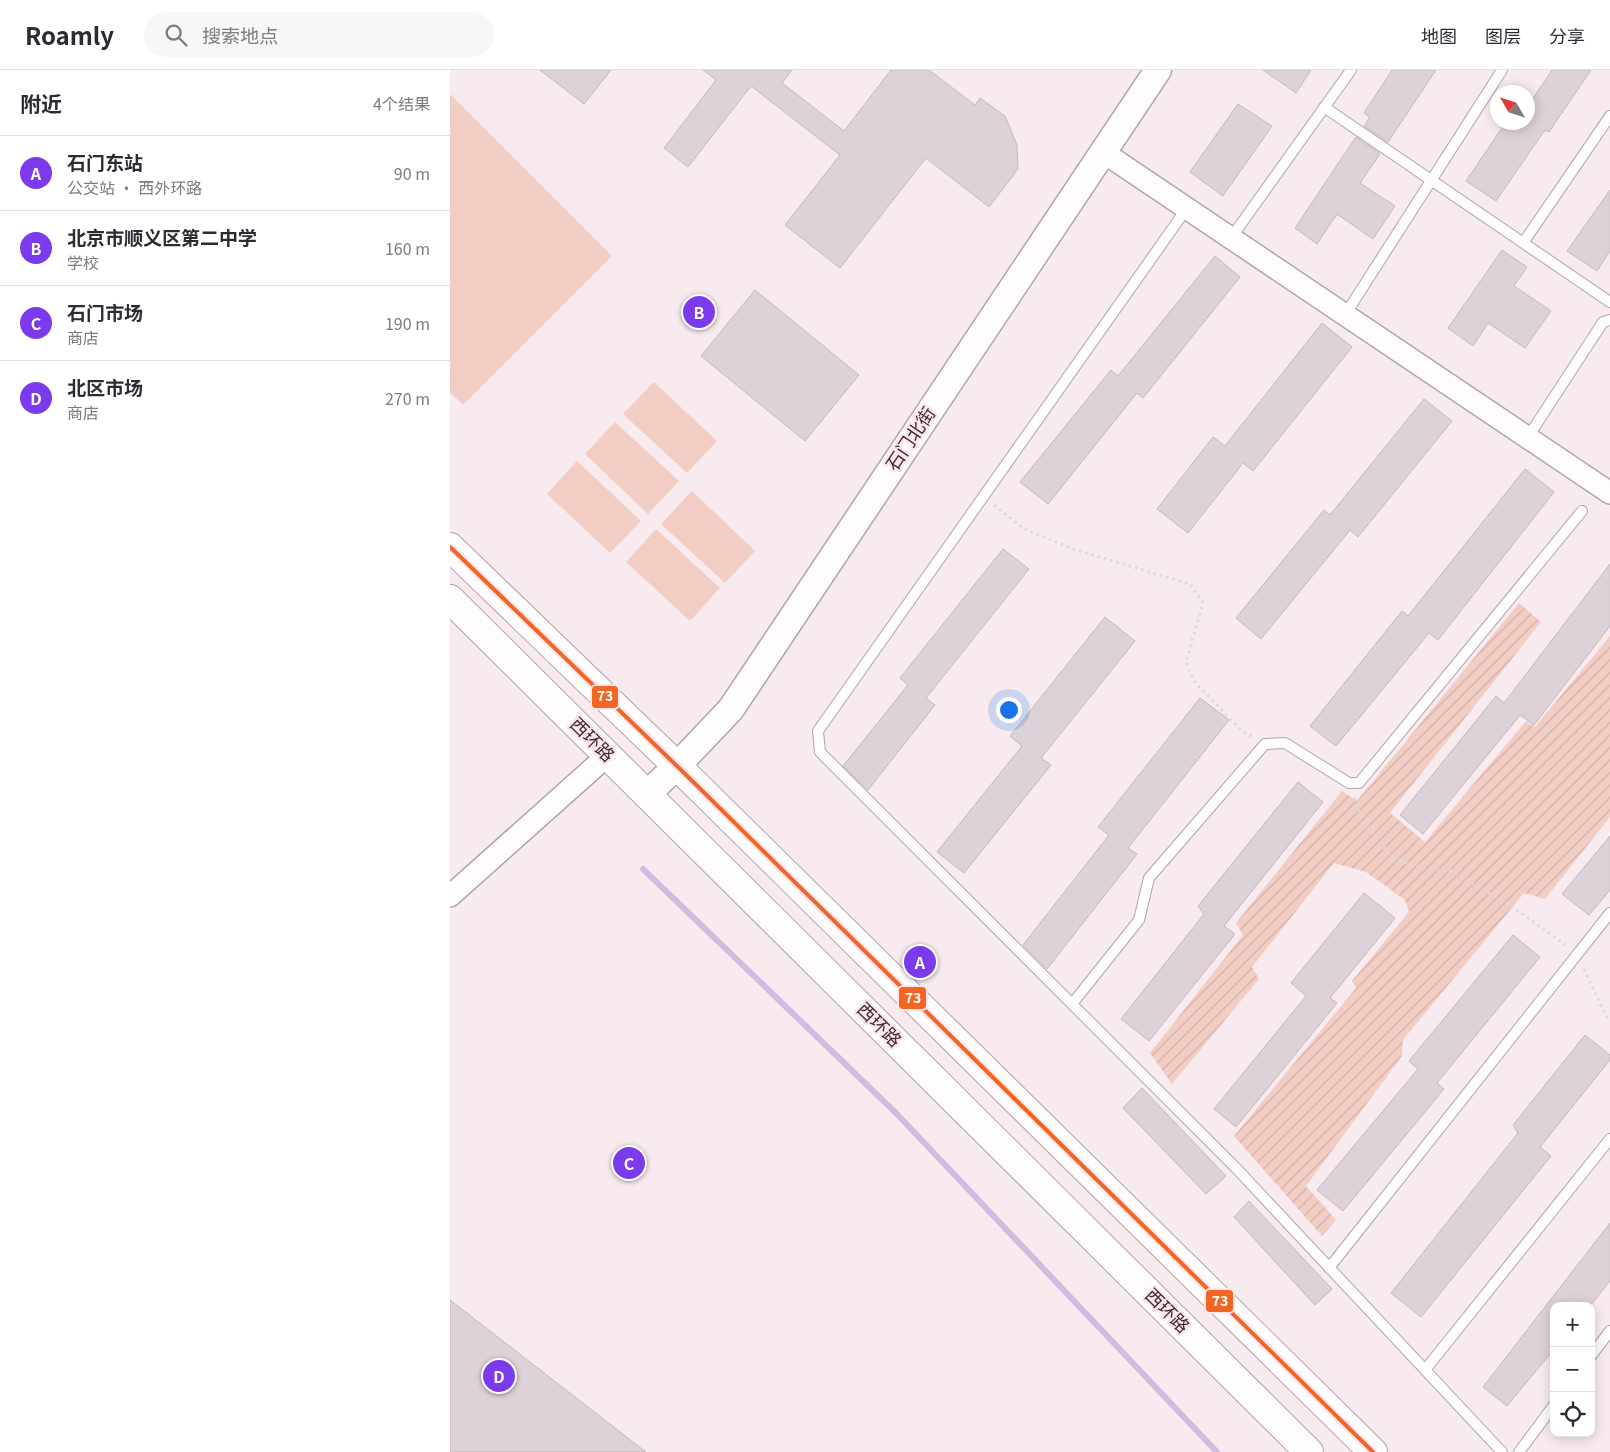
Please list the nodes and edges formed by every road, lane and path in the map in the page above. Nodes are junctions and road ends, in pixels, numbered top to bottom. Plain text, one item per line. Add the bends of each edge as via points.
1 (1158, 70) edge
2 (1351, 70) edge
3 (1502, 70) edge
4 (1324, 107) junction
5 (1610, 116) edge
6 (1103, 152) junction
7 (1432, 180) junction
8 (1187, 208) junction
9 (1231, 238) junction
10 (1523, 243) junction
11 (1610, 302) edge
12 (1345, 315) junction
13 (1610, 320) edge
14 (1528, 437) junction
15 (1610, 492) edge
16 (984, 497) junction
17 (1582, 511) dead end
18 (450, 547) edge
19 (450, 598) edge
20 (1265, 744) junction
21 (608, 755) junction
22 (677, 766) junction
23 (1349, 783) junction
24 (647, 794) junction
25 (450, 896) edge
26 (1610, 913) edge
27 (1578, 954) junction
28 (1072, 1004) junction
29 (1610, 1020) edge
30 (1610, 1140) edge
31 (1329, 1268) junction
32 (1610, 1331) edge
33 (1595, 1351) edge
34 (1425, 1370) junction
35 (1550, 1410) edge
36 (1309, 1452) edge
37 (1374, 1452) edge
38 (1502, 1452) edge
39 (1518, 1452) edge

1 - 6 street, 石门北街
2 - 4 lane
3 - 7 lane
4 - 7 lane
4 - 9 lane
5 - 10 lane
6 - 8 street
6 - 22 street, 石门北街 via 730,709
7 - 10 lane
7 - 12 lane
8 - 9 street
8 - 16 lane
9 - 12 street
10 - 11 lane
12 - 14 street
13 - 14 lane via 1604,322
14 - 15 street
16 - 20 path via 1024,529 1076,550 1190,584 1203,603 1186,662 1192,680 1243,732
16 - 28 lane via 818,731 820,752
17 - 23 lane via 1359,783
18 - 22 main road
19 - 21 main road, 西环路
20 - 23 lane via 1285,743
20 - 28 lane via 1149,878 1139,920
21 - 24 main road, 西环路
21 - 25 street
22 - 24 street, 石门北街
22 - 37 main road
23 - 27 path via 1362,820 1390,854 1414,866 1451,871 1513,906
24 - 36 main road, 西环路
26 - 27 lane
27 - 29 path
27 - 31 lane
28 - 31 lane
30 - 34 lane
31 - 34 lane
32 - 33 lane
34 - 38 lane
35 - 39 lane

